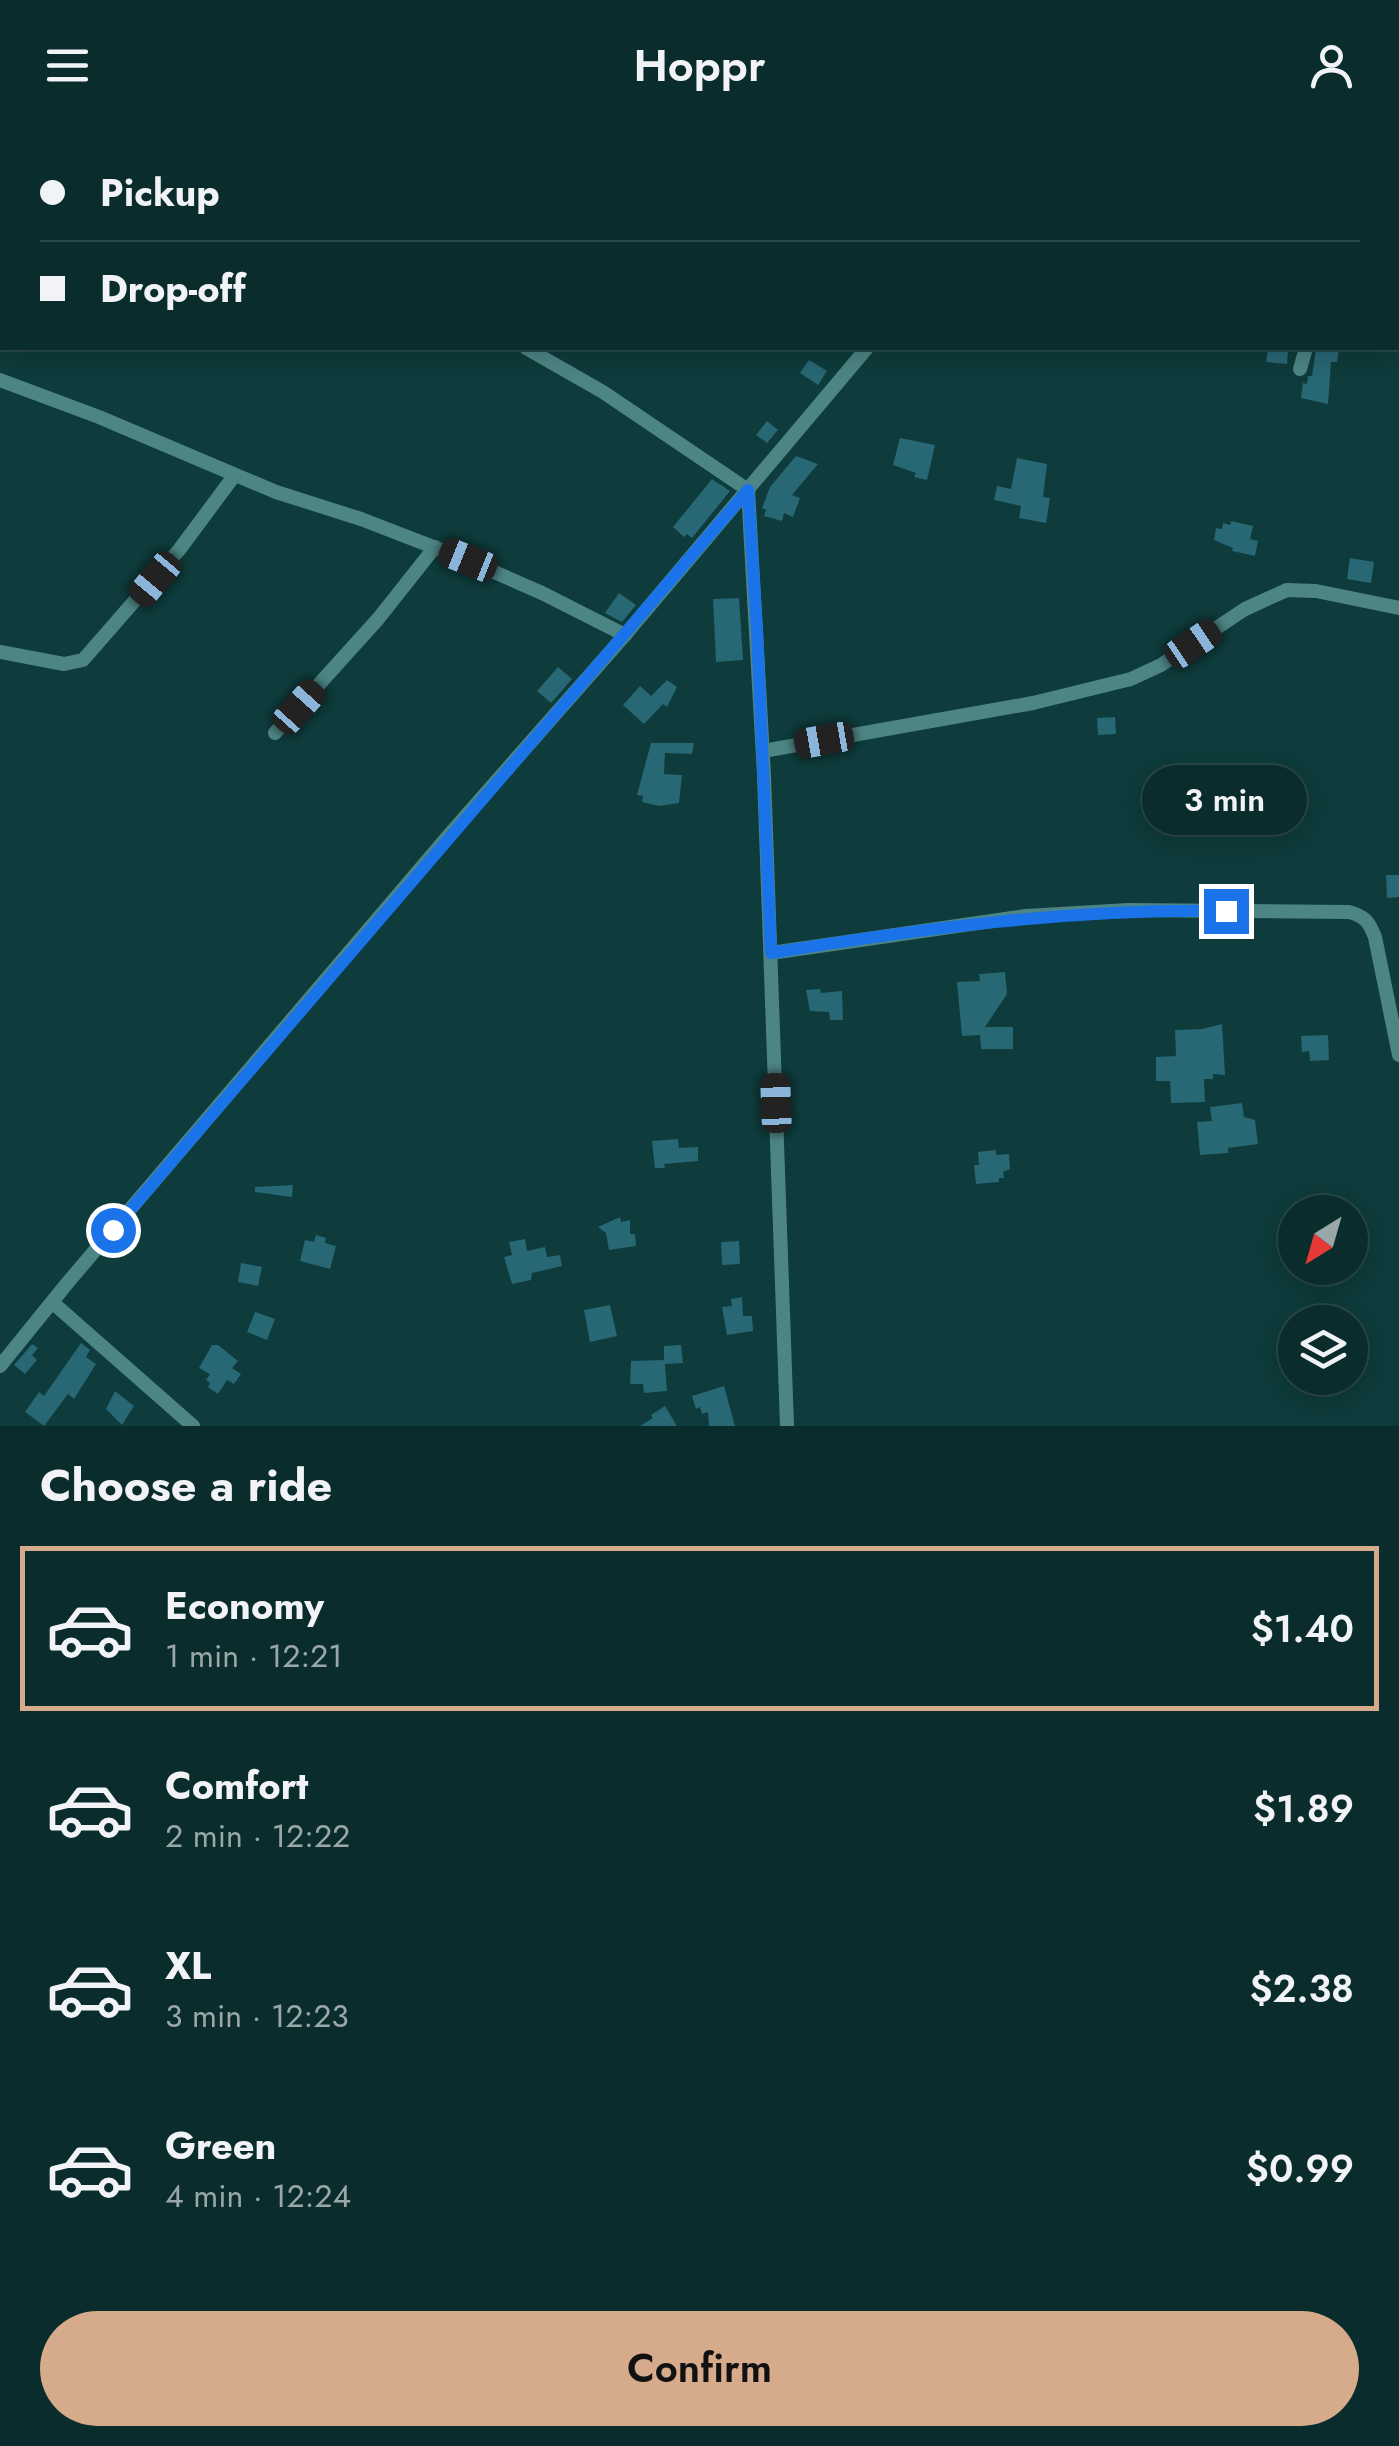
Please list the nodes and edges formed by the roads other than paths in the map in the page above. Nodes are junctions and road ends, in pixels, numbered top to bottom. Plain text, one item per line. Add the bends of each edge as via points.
1 (530, 350) edge
2 (865, 350) edge
3 (1305, 350) edge
4 (1300, 369) dead end
5 (0, 380) edge
6 (234, 476) junction
7 (748, 490) junction
8 (435, 548) junction
9 (1399, 608) edge
10 (625, 635) junction
11 (0, 652) edge
12 (275, 733) dead end
13 (763, 751) junction
14 (771, 953) junction
15 (1399, 1055) edge
16 (52, 1302) junction
17 (0, 1366) edge
18 (193, 1426) edge
19 (787, 1426) edge

1 - 7 street
2 - 7 street
3 - 4 street
5 - 6 street
6 - 8 street
6 - 11 street via 84,660 64,664
7 - 10 street
7 - 13 street
8 - 10 street
8 - 12 street
9 - 13 street via 1287,590 1131,678 1033,703
10 - 16 street
13 - 14 street
14 - 15 street via 1043,915 1349,912 1369,922
14 - 19 street
16 - 17 street
16 - 18 street

